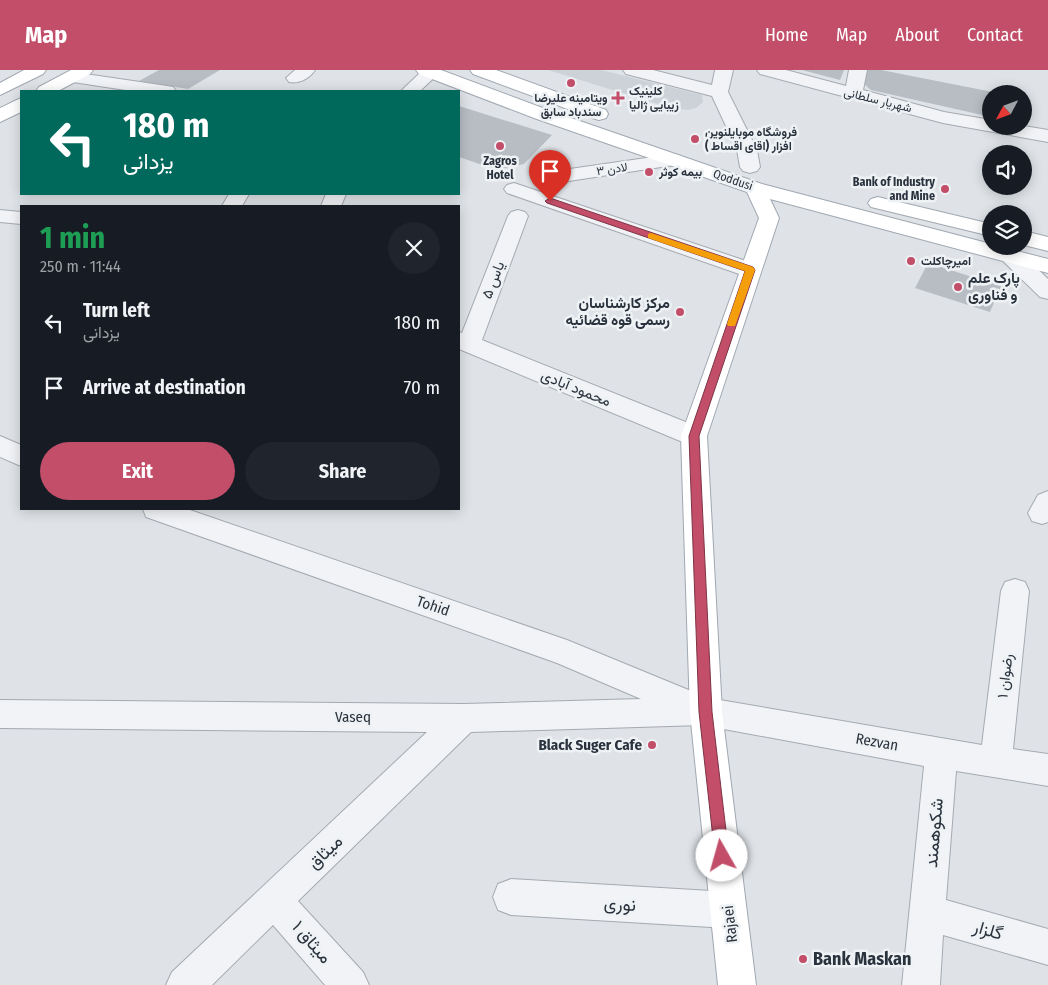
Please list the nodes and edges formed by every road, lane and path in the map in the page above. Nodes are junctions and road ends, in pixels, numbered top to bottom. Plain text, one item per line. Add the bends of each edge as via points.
1 (37, 70) edge
2 (479, 70) edge
3 (632, 70) edge
4 (724, 70) edge
5 (766, 70) edge
6 (858, 70) edge
7 (428, 71) edge
8 (78, 73) edge
9 (0, 90) edge
10 (47, 90) edge
11 (163, 90) edge
12 (411, 90) edge
13 (719, 92) junction
14 (854, 93) junction
15 (20, 105) edge
16 (0, 116) edge
17 (615, 120) dead end
18 (982, 124) edge
19 (642, 130) dead end
20 (1032, 133) edge
21 (1048, 136) edge
22 (674, 160) junction
23 (750, 168) junction
24 (549, 178) dead end
25 (755, 188) junction
26 (514, 189) dead end
27 (806, 203) junction
28 (0, 216) edge
29 (518, 216) dead end
30 (20, 218) edge
31 (769, 218) junction
32 (982, 228) edge
33 (1032, 240) edge
34 (1048, 244) edge
35 (1012, 257) junction
36 (1048, 266) edge
37 (750, 270) junction
38 (1048, 292) edge
39 (464, 342) edge
40 (694, 436) junction
41 (159, 510) edge
42 (1015, 591) dead end
43 (706, 712) junction
44 (0, 714) edge
45 (464, 718) junction
46 (942, 754) junction
47 (996, 761) junction
48 (1048, 770) edge
49 (511, 897) dead end
50 (274, 900) junction
51 (728, 910) junction
52 (927, 912) junction
53 (1048, 947) edge
54 (185, 985) edge
55 (350, 985) edge
56 (738, 985) edge
57 (921, 985) edge

1 - 9 main road
2 - 17 main road
3 - 13 street
4 - 13 street
5 - 14 street, شهریار سلطانی
6 - 14 street
7 - 12 street
7 - 22 main road, Qoddusi
8 - 10 main road
8 - 11 street
13 - 23 street via 747,150
14 - 18 street, شهریار سلطانی
15 - 16 main road
19 - 23 main road, Qoddusi
20 - 21 street, شهریار سلطانی
22 - 24 street, لادن ۳
22 - 25 main road, Qoddusi
23 - 32 main road, Qoddusi via 844,195
25 - 27 main road, Qoddusi
25 - 31 main road
26 - 37 street
27 - 31 main road
27 - 35 main road, Qoddusi
28 - 30 street
29 - 39 street, یاس ۵
31 - 37 main road, Rajaei
33 - 34 main road
35 - 36 main road, Qoddusi
35 - 38 street
37 - 40 main road, Rajaei
39 - 40 street, محمود آبادی
40 - 43 main road, Rajaei
41 - 43 street, Tohid via 567,653
42 - 47 street, رضوان ۱
43 - 45 street, Vaseq
43 - 46 street, Rezvan
43 - 51 main road, Rajaei
44 - 45 street, Vaseq
45 - 50 street, میثاق
46 - 47 street, Rezvan
46 - 52 street, شکوهمند
47 - 48 street, Rezvan
49 - 51 street, نوری
50 - 54 street, میثاق
50 - 55 street, میثاق ۱
51 - 56 main road, Rajaei
52 - 53 street, گلزار
52 - 57 street, شکوهمند

